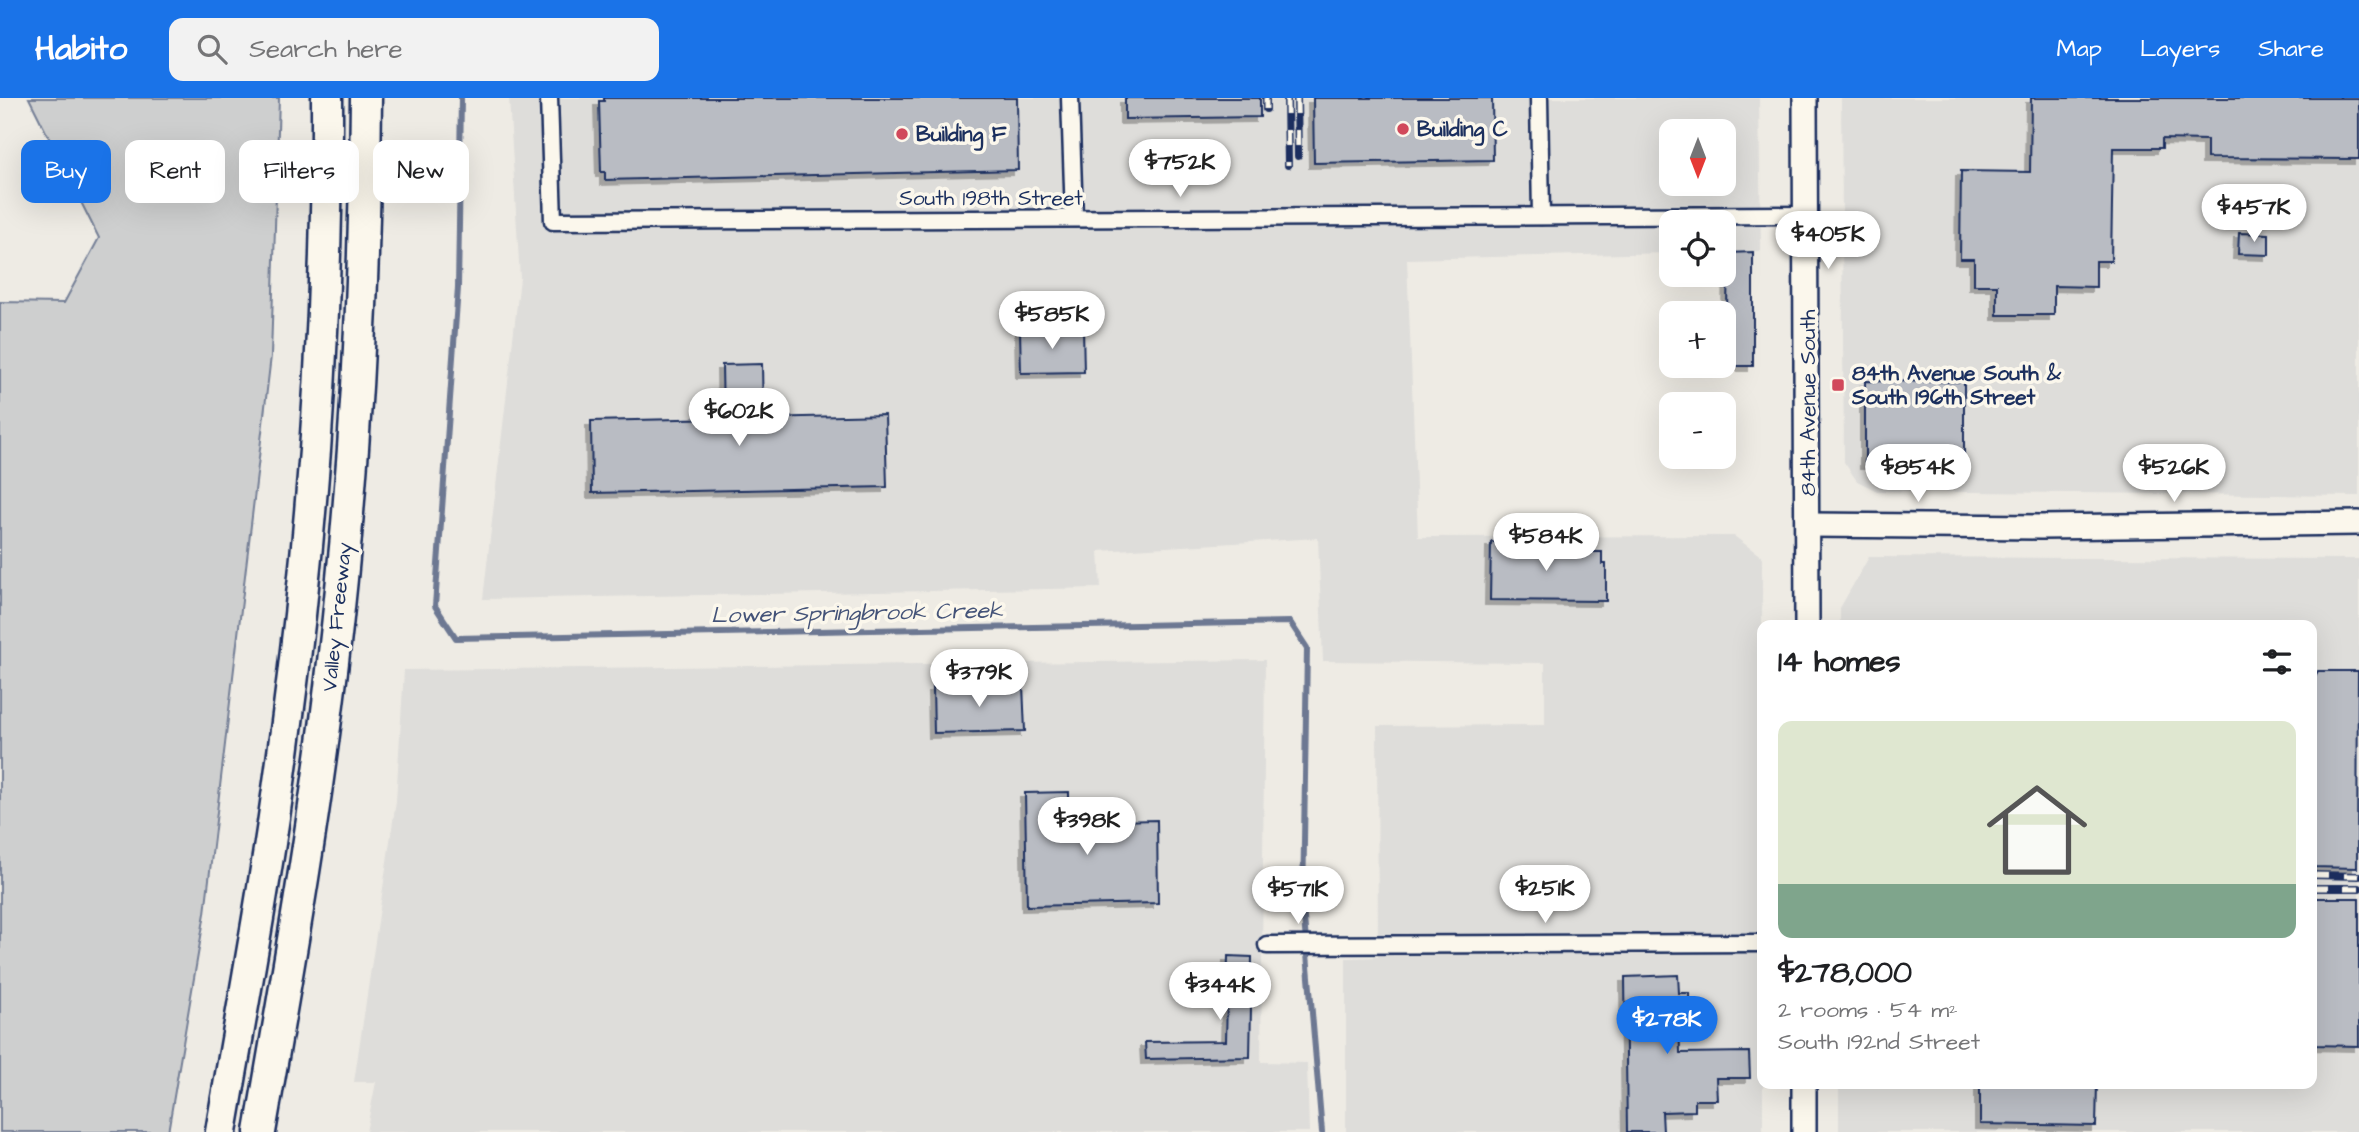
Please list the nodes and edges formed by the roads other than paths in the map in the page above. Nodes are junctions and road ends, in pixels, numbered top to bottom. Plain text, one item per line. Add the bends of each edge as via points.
1 (311, 98) edge
2 (327, 98) edge
3 (366, 98) edge
4 (549, 98) edge
5 (1070, 98) edge
6 (1539, 98) edge
7 (1805, 98) edge
8 (1806, 215) junction
9 (1541, 216) junction
10 (1074, 218) junction
11 (2359, 523) edge
12 (1809, 525) junction
13 (1807, 620) edge
14 (1757, 943) edge
15 (1267, 945) dead end
16 (1804, 1089) edge
17 (205, 1132) edge
18 (221, 1132) edge
19 (260, 1132) edge
20 (1804, 1132) edge

1 - 17 highway via 310,229 290,539 272,712
2 - 18 highway via 321,342 298,627 272,834
3 - 19 highway, Valley Freeway via 356,394 343,568 316,794
4 - 10 street, South 198th Street via 553,220
5 - 10 street
6 - 9 street
7 - 8 main road, 84th Avenue South
8 - 9 street, South 198th Street
8 - 12 main road, 84th Avenue South
9 - 10 street, South 198th Street
11 - 12 main road
12 - 13 main road, 84th Avenue South
14 - 15 street
16 - 20 main road

